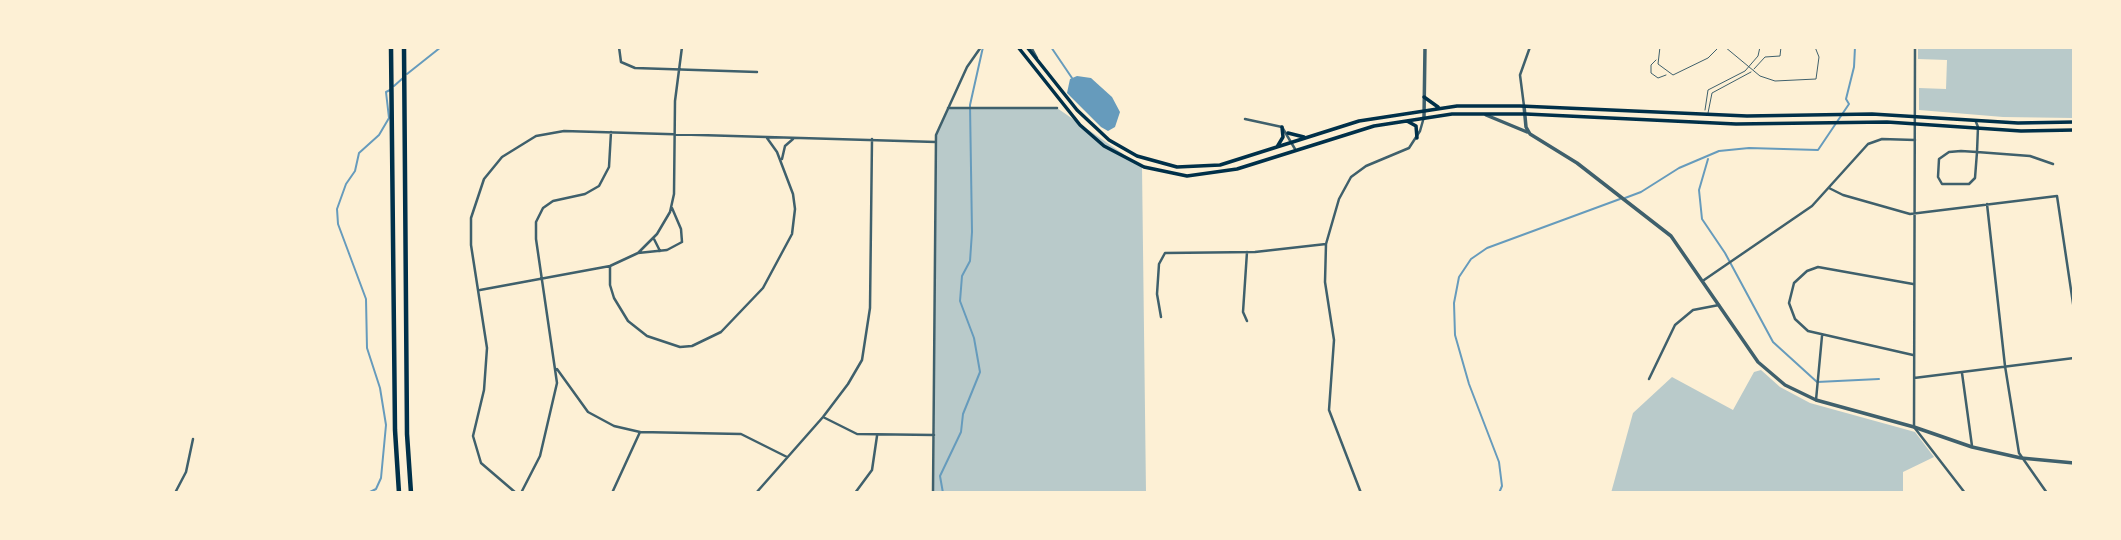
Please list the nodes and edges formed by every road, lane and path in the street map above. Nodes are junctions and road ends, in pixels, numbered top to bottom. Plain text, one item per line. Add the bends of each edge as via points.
1 (391, 47) edge
2 (404, 47) edge
3 (619, 47) edge
4 (682, 47) edge
5 (981, 47) edge
6 (1018, 47) edge
7 (1029, 47) edge
8 (1425, 47) edge
9 (1530, 47) edge
10 (1660, 47) edge
11 (1719, 47) edge
12 (1725, 47) edge
13 (1781, 47) edge
14 (1815, 47) edge
15 (1915, 47) edge
16 (1760, 48) edge
17 (1768, 56) junction
18 (1657, 59) junction
19 (1749, 67) junction
20 (680, 69) junction
21 (1753, 70) junction
22 (757, 72) dead end
23 (1668, 73) junction
24 (1424, 97) junction
25 (1524, 106) junction
26 (1440, 107) junction
27 (948, 108) junction
28 (1057, 108) dead end
29 (1423, 109) junction
30 (1480, 113) junction
31 (1526, 114) junction
32 (1707, 114) junction
33 (1915, 115) junction
34 (1423, 117) junction
35 (1245, 118) dead end
36 (1976, 119) junction
37 (1401, 120) junction
38 (1706, 122) junction
39 (2074, 122) edge
40 (1915, 123) junction
41 (1282, 127) junction
42 (1978, 127) junction
43 (2074, 130) edge
44 (611, 132) junction
45 (1288, 133) junction
46 (675, 134) junction
47 (1530, 134) junction
48 (764, 136) junction
49 (796, 137) junction
50 (1306, 137) junction
51 (1417, 138) junction
52 (872, 139) junction
53 (1915, 140) junction
54 (936, 142) junction
55 (1292, 142) junction
56 (1277, 147) junction
57 (1295, 149) junction
58 (1977, 152) junction
59 (782, 163) junction
60 (2053, 164) dead end
61 (1829, 188) junction
62 (1987, 204) junction
63 (671, 208) junction
64 (1914, 213) junction
65 (654, 238) junction
66 (1326, 244) junction
67 (660, 251) junction
68 (1247, 252) junction
69 (638, 253) junction
70 (610, 266) junction
71 (542, 279) junction
72 (1704, 280) junction
73 (1914, 284) junction
74 (480, 290) junction
75 (1719, 304) junction
76 (2074, 310) edge
77 (1161, 317) dead end
78 (1247, 321) dead end
79 (1822, 336) junction
80 (1913, 355) junction
81 (2074, 358) edge
82 (2005, 366) junction
83 (556, 368) junction
84 (1962, 373) junction
85 (1913, 378) junction
86 (1649, 379) dead end
87 (566, 386) junction
88 (556, 390) junction
89 (1816, 400) junction
90 (823, 417) junction
91 (1914, 427) junction
92 (640, 432) junction
93 (934, 435) junction
94 (877, 436) junction
95 (193, 439) dead end
96 (1972, 447) junction
97 (787, 457) junction
98 (2021, 458) junction
99 (2074, 463) edge
100 (857, 492) edge
101 (175, 493) edge
102 (399, 493) edge
103 (411, 493) edge
104 (516, 493) edge
105 (522, 493) edge
106 (612, 493) edge
107 (756, 493) edge
108 (933, 493) edge
109 (1361, 493) edge
110 (1965, 493) edge
111 (2047, 493) edge

1 - 102 highway
2 - 103 highway
3 - 20 street via 621,62 629,66
4 - 20 street
5 - 27 street
6 - 57 main road via 1089,134 1144,167 1177,175 1211,174
7 - 56 main road via 1096,130 1147,160 1205,167
8 - 24 street
9 - 25 street via 1521,75
10 - 18 lane
11 - 23 lane via 1684,72
12 - 19 lane
13 - 17 lane via 1777,58
14 - 21 lane via 1819,57 1816,79 1771,80
15 - 33 street
16 - 17 lane
16 - 19 lane
17 - 21 lane
18 - 23 lane
18 - 23 lane via 1651,73 1657,78
19 - 21 lane
19 - 32 lane via 1708,90
20 - 22 street
20 - 46 street
21 - 32 lane via 1712,93
24 - 26 main road
24 - 29 street
25 - 26 main road
25 - 31 street
25 - 32 main road
26 - 29 main road
27 - 28 street
27 - 54 street
29 - 34 street
29 - 50 main road
30 - 31 main road
30 - 34 main road
30 - 47 street
31 - 38 main road
31 - 47 street
32 - 33 main road
32 - 38 lane
33 - 36 main road
33 - 40 street
34 - 37 main road
34 - 51 street
35 - 41 street
36 - 39 main road
36 - 42 street
37 - 51 main road via 1415,124
37 - 57 main road
38 - 40 main road
40 - 42 main road
40 - 53 street
41 - 45 street
41 - 56 main road
42 - 43 main road
42 - 58 street
44 - 46 street
44 - 71 street via 609,167 599,186 553,201 540,212 536,239
44 - 74 street via 564,131 537,136 509,151 489,170 471,218
45 - 50 main road
45 - 55 street
46 - 48 street
46 - 63 street
47 - 72 street via 1662,227
48 - 49 street
48 - 59 street via 774,144
49 - 52 street
49 - 59 street via 785,146
50 - 55 main road
51 - 66 street via 1400,155 1366,166 1351,177 1339,199
52 - 54 street
52 - 90 street via 867,337 859,368
53 - 61 street via 1871,142
53 - 64 street
54 - 93 street
55 - 56 main road
55 - 57 street
58 - 58 street via 1940,156 1940,182 1947,186 1969,184 1975,178
58 - 60 street via 2030,156
59 - 70 street via 795,209 787,247 754,300 712,338 680,347 647,337 628,321 614,298
61 - 64 street
61 - 72 street via 1801,216
62 - 64 street
62 - 76 street via 2057,195
62 - 82 street
63 - 65 street
63 - 67 street via 683,239 676,247
64 - 73 street
65 - 67 street
65 - 69 street
66 - 68 street
66 - 109 street via 1325,282 1334,340 1329,410
67 - 69 street
68 - 77 street via 1165,253 1159,264 1157,294
68 - 78 street via 1243,312
69 - 70 street
70 - 71 street
71 - 74 street
71 - 83 street
72 - 75 street
73 - 79 street via 1823,267 1807,271 1794,283 1790,309 1803,328
73 - 80 street
74 - 104 street via 487,363 473,443 481,463
75 - 86 street via 1693,310 1675,325
75 - 89 street via 1767,372
79 - 80 street
79 - 89 street
80 - 85 street
81 - 82 street
82 - 84 street
82 - 98 street
83 - 87 street
83 - 88 street
84 - 85 street
84 - 96 street
85 - 91 street
87 - 88 street
87 - 92 street via 599,420
88 - 105 street via 540,456
89 - 91 street
90 - 94 street via 850,432
90 - 97 street
91 - 96 street
91 - 110 street
92 - 97 street via 741,434
92 - 106 street
93 - 94 street
93 - 108 street
94 - 100 street via 872,470
95 - 101 street via 186,472
96 - 98 street
97 - 107 street
98 - 99 street
98 - 111 street

